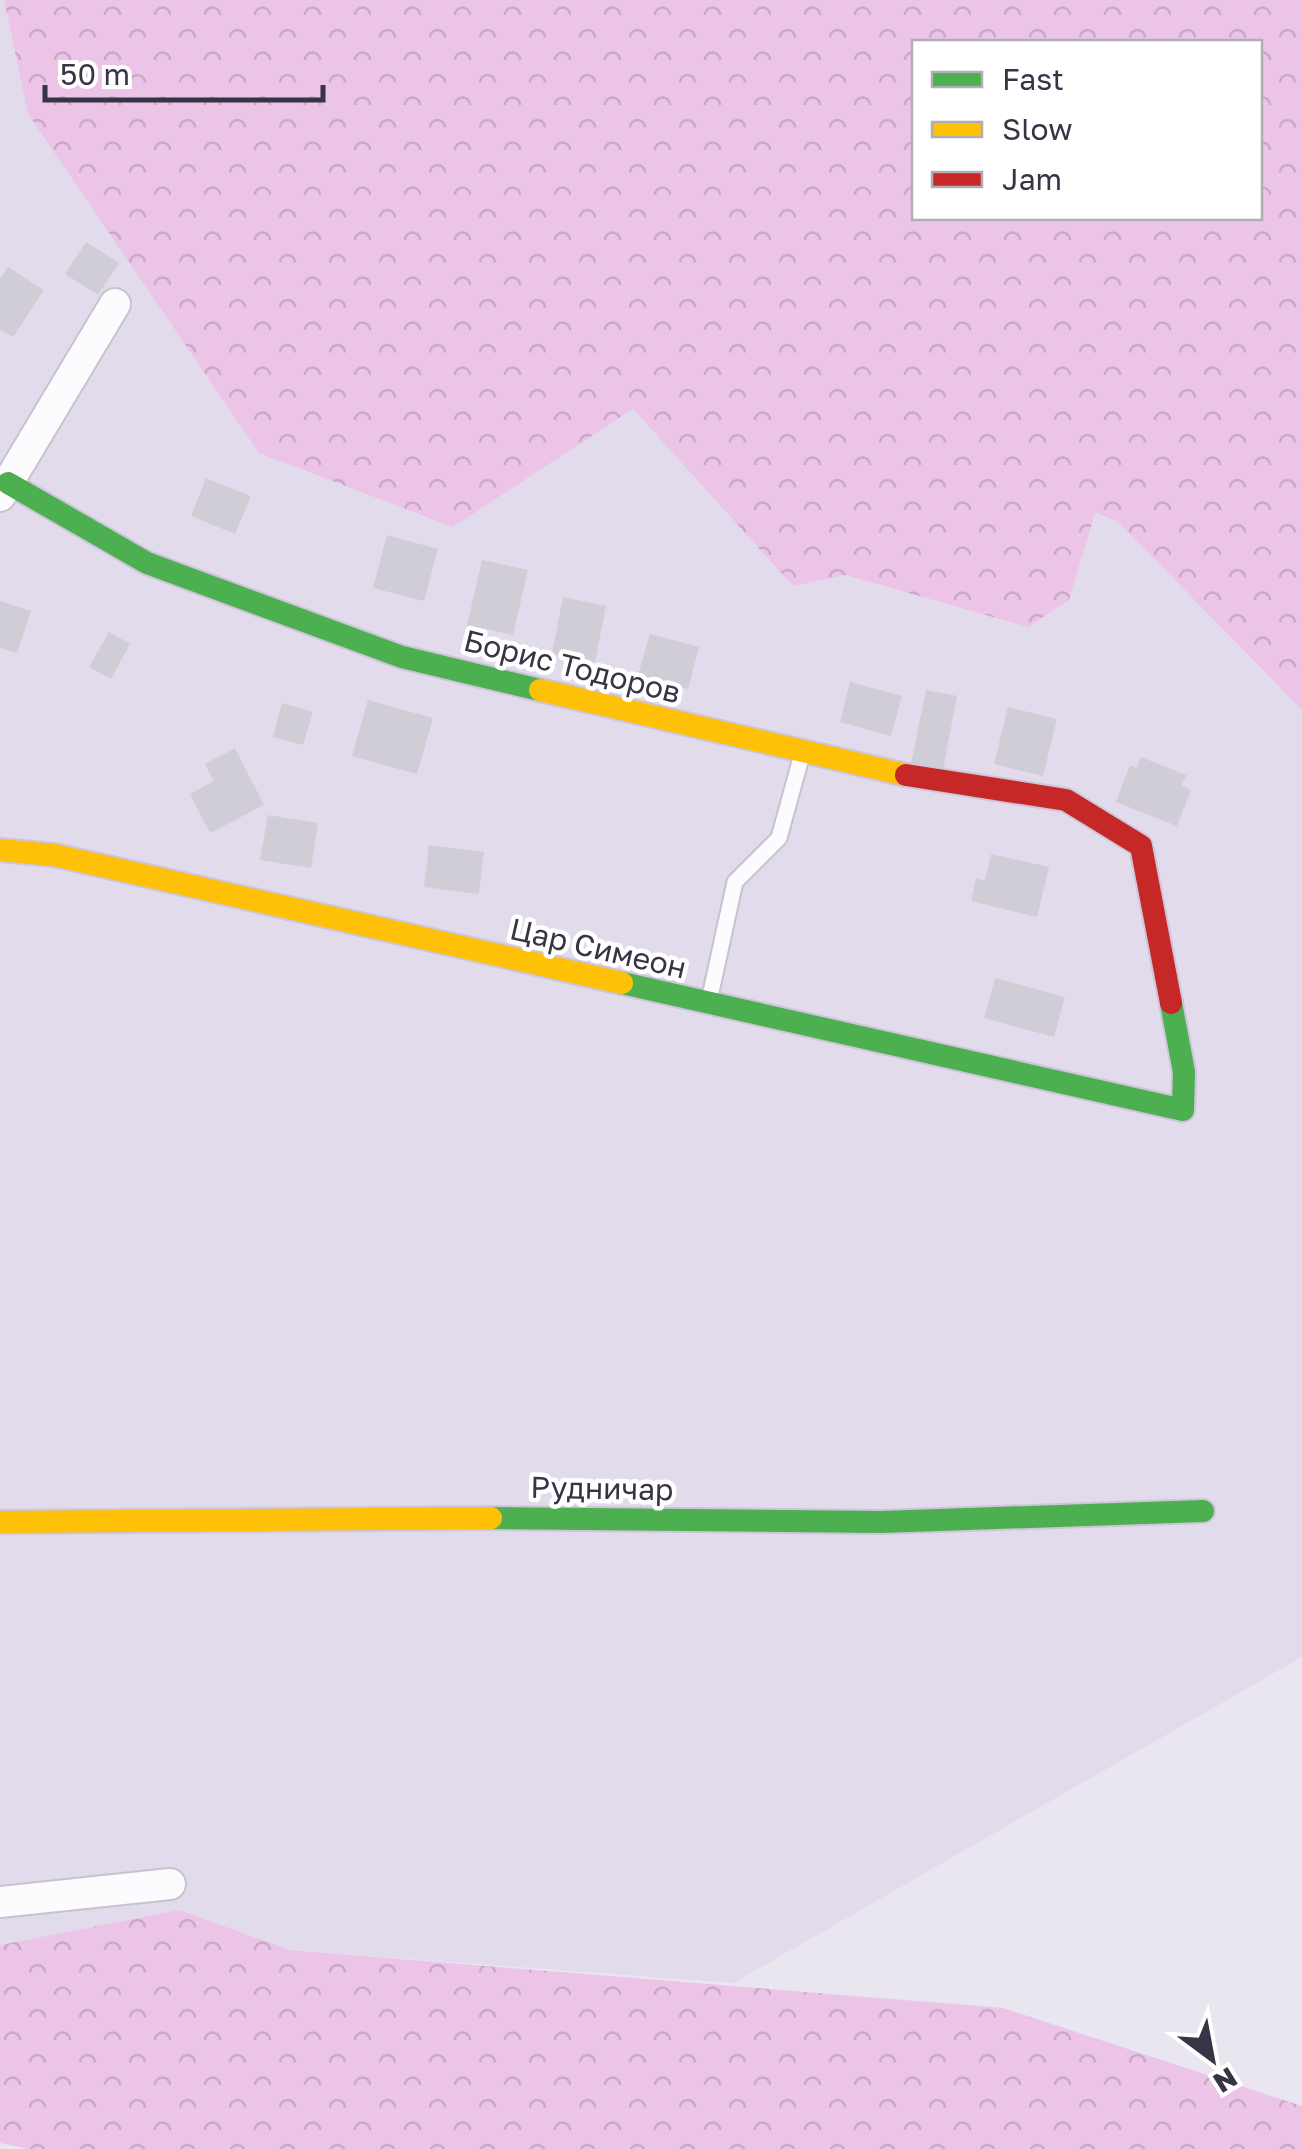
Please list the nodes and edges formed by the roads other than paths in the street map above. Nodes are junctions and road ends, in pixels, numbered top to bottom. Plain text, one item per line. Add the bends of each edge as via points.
1 (116, 304) dead end
2 (4, 490) edge
3 (802, 754) junction
4 (0, 850) edge
5 (708, 1005) junction
6 (1182, 1110) joint
7 (1203, 1511) dead end
8 (0, 1522) edge
9 (170, 1884) dead end
10 (0, 1902) edge

1 - 2 street
2 - 3 street, Борис Тодоров via 147,564 402,658
3 - 5 lane via 779,838 735,882
3 - 6 street, Борис Тодоров via 1066,800 1141,846 1184,1072
4 - 5 street, Цар Симеон via 54,855
5 - 6 street, Цар Симеон
7 - 8 street, Рудничар via 881,1522 421,1516
9 - 10 street

